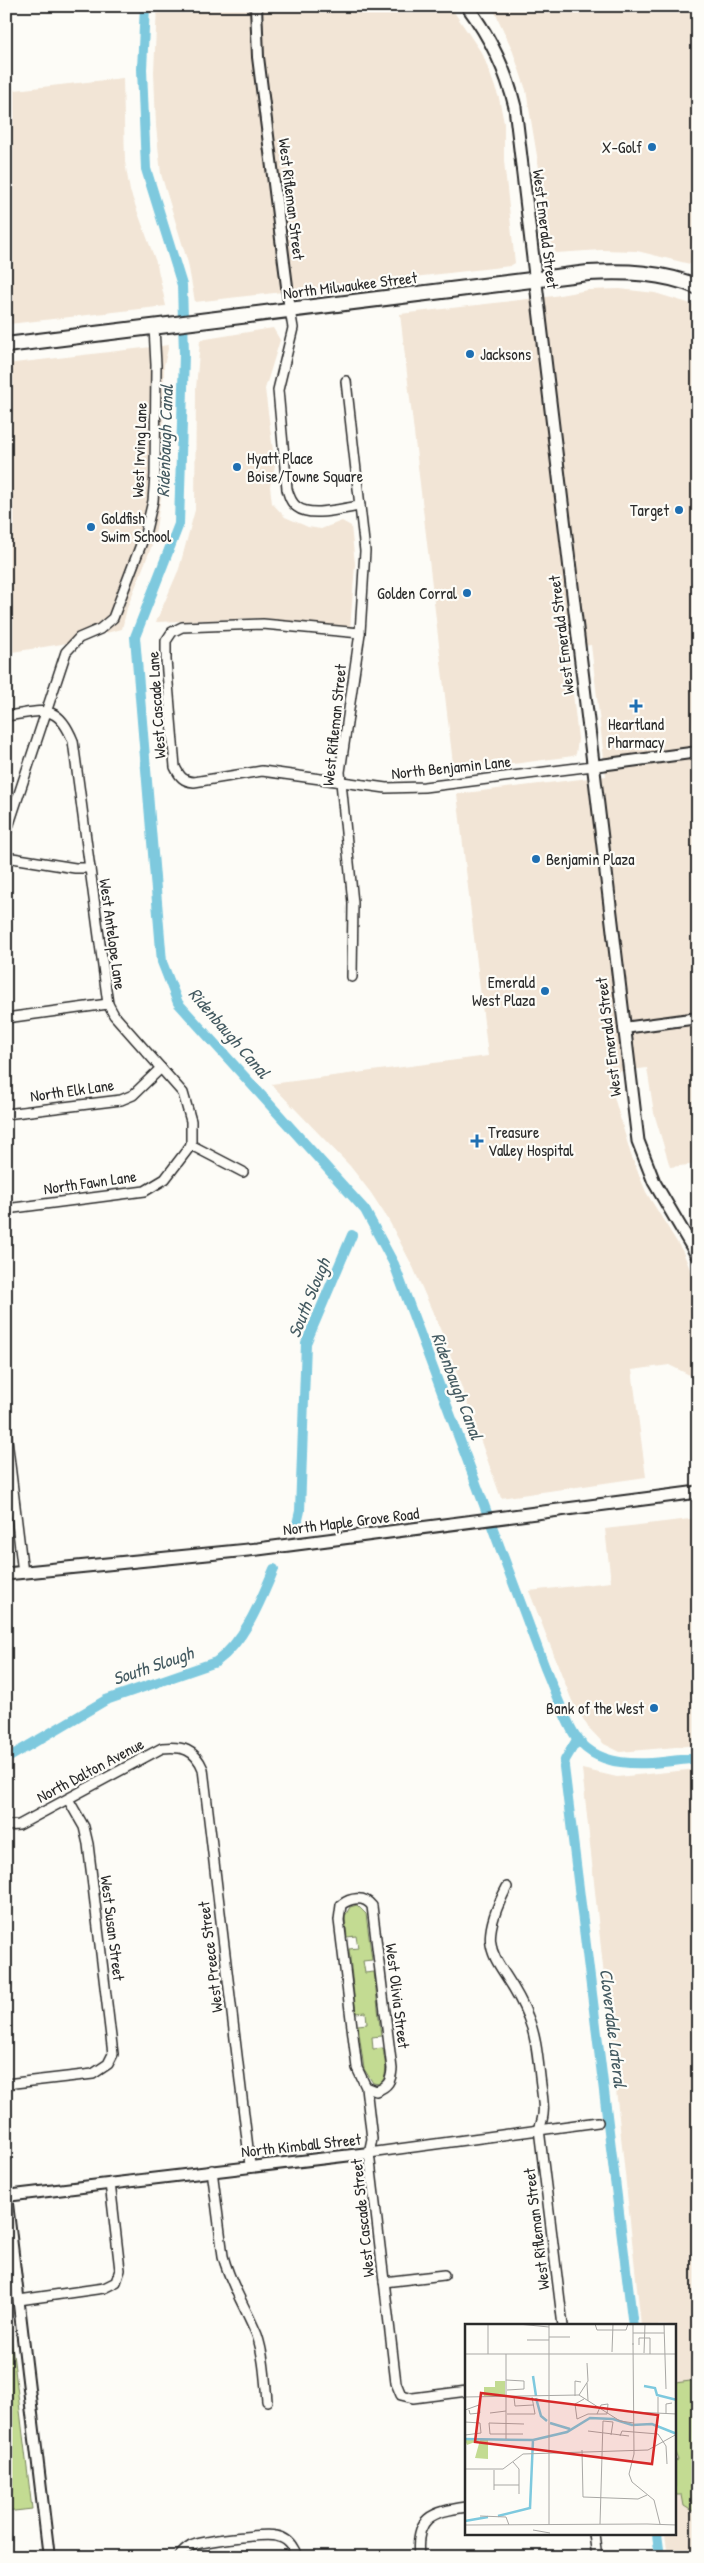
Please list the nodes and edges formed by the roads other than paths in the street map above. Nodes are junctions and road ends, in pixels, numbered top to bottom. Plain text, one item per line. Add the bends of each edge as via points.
1 (256, 6) edge
2 (467, 6) edge
3 (536, 280) junction
4 (698, 287) edge
5 (290, 310) junction
6 (154, 327) junction
7 (6, 345) edge
8 (346, 381) dead end
9 (360, 506) junction
10 (360, 633) junction
11 (48, 711) junction
12 (6, 716) edge
13 (698, 752) edge
14 (593, 766) junction
15 (179, 776) joint
16 (341, 783) junction
17 (6, 833) edge
18 (6, 857) edge
19 (90, 868) junction
20 (352, 977) dead end
21 (108, 1004) junction
22 (6, 1018) edge
23 (698, 1018) edge
24 (624, 1028) junction
25 (161, 1068) junction
26 (6, 1114) edge
27 (191, 1145) junction
28 (243, 1172) dead end
29 (6, 1208) edge
30 (698, 1257) edge
31 (6, 1431) edge
32 (698, 1492) edge
33 (23, 1573) junction
34 (6, 1574) edge
35 (190, 1751) joint
36 (68, 1799) junction
37 (6, 1826) edge
38 (507, 1887) dead end
39 (354, 1899) joint
40 (6, 2084) edge
41 (366, 2087) junction
42 (598, 2122) dead end
43 (539, 2130) junction
44 (369, 2153) junction
45 (250, 2165) junction
46 (212, 2170) junction
47 (110, 2183) junction
48 (6, 2195) edge
49 (444, 2275) dead end
50 (384, 2282) junction
51 (19, 2300) junction
52 (563, 2324) edge
53 (465, 2391) edge
54 (267, 2401) dead end
55 (465, 2507) edge
56 (594, 2536) edge
57 (180, 2555) edge
58 (49, 2557) edge
59 (298, 2557) edge
60 (419, 2557) edge
61 (597, 2557) edge

1 - 5 street, West Rifleman Street via 258,57
2 - 3 main road, West Emerald Street via 489,38 511,90
3 - 4 main road, North Milwaukee Street via 624,272 673,278
3 - 5 main road, North Milwaukee Street
3 - 14 main road, West Emerald Street
5 - 6 main road, North Milwaukee Street
5 - 9 street, West Rifleman Street via 292,328 278,390 287,489 291,501 297,508 310,512
6 - 7 main road, North Milwaukee Street
6 - 11 street, West Irving Lane via 155,475 145,534 113,618 100,629 79,638 66,652
8 - 9 street, West Rifleman Street
9 - 10 street, West Rifleman Street via 365,551
10 - 15 street, West Cascade Lane via 264,624 182,627 172,632 166,642 166,660 175,767
10 - 16 street, West Rifleman Street
11 - 12 street
11 - 17 street, West Irving Lane
11 - 19 street, West Antelope Lane via 67,724 73,741
13 - 14 street, North Benjamin Lane
14 - 16 street, North Benjamin Lane via 424,787 386,788
14 - 24 main road, West Emerald Street
15 - 16 street, North Benjamin Lane via 194,782 262,771
16 - 20 street, West Rifleman Street via 353,903
18 - 19 street
19 - 21 street, West Antelope Lane
21 - 22 street
21 - 25 street, West Antelope Lane
23 - 24 street
24 - 30 main road, West Emerald Street via 638,1141 654,1182
25 - 26 street, North Elk Lane via 133,1095 121,1100
25 - 27 street, West Antelope Lane via 183,1093 191,1121
27 - 28 street
27 - 29 street, North Fawn Lane via 165,1179 145,1191
31 - 33 street
32 - 33 main road, North Maple Grove Road via 284,1546
33 - 34 main road, North Maple Grove Road
35 - 36 street, North Dalton Avenue via 178,1746 162,1748
35 - 45 street, West Preece Street via 199,1758 203,1769
36 - 37 street, North Dalton Avenue via 19,1825
36 - 40 street, West Susan Street via 84,1826 88,1844 112,2054 108,2064 93,2074
38 - 43 street, West Rifleman Street via 495,1909 490,1940 498,1965 522,2001 534,2034 544,2116
39 - 41 street, West Cascade Street via 341,1905 339,1920 357,2068
39 - 41 street, West Olivia Street via 366,1900 372,1906 392,2069 387,2086 376,2091
41 - 44 street, West Cascade Street via 372,2139
42 - 43 street, North Kimball Street
43 - 44 street, North Kimball Street
43 - 52 street, West Rifleman Street
44 - 45 street, North Kimball Street
44 - 50 street, West Cascade Street
45 - 46 street, North Kimball Street
46 - 47 street, North Kimball Street
46 - 54 street via 222,2256 262,2352
47 - 48 street, North Kimball Street
47 - 51 street via 120,2270 116,2282 104,2288
48 - 51 street
49 - 50 street
50 - 53 street, West Cascade Street via 396,2383 401,2395 413,2398
51 - 58 street
55 - 60 street via 431,2515 420,2526 417,2541
56 - 61 street
57 - 59 street via 201,2543 265,2535 286,2540

